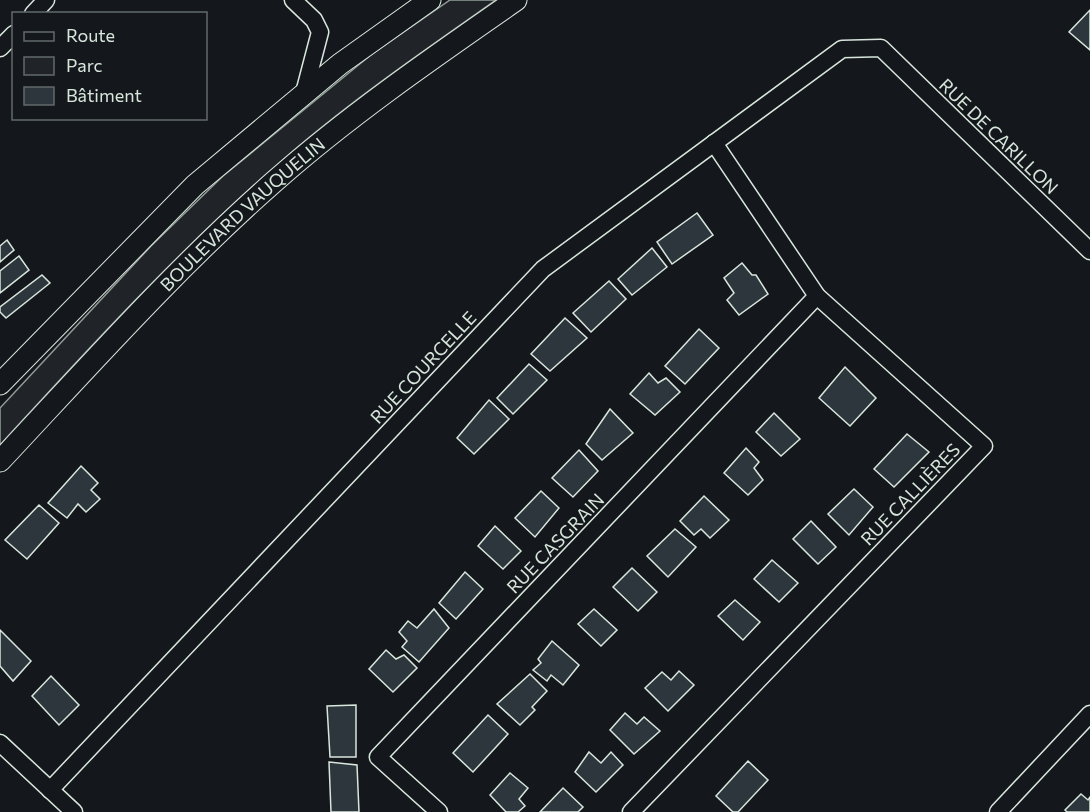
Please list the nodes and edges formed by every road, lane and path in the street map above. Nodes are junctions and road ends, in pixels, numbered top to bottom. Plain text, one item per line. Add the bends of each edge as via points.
1 (46, 0) edge
2 (293, 0) edge
3 (430, 0) edge
4 (516, 0) edge
5 (35, 12) edge
6 (12, 36) edge
7 (0, 48) edge
8 (881, 48) joint
9 (304, 93) junction
10 (714, 143) junction
11 (1090, 251) edge
12 (817, 296) junction
13 (0, 384) edge
14 (0, 461) edge
15 (1090, 714) edge
16 (0, 743) edge
17 (50, 790) junction
18 (74, 812) edge
19 (439, 812) edge
20 (631, 812) edge
21 (998, 812) edge

1 - 5 street
2 - 9 street via 314,20 320,32
3 - 9 street
4 - 14 street, BOULEVARD VAUQUELIN via 349,120 254,200 153,299
6 - 7 street
8 - 10 street, RUE COURCELLE via 842,50
8 - 11 street, RUE DE CARILLON
9 - 13 street via 195,184
10 - 12 street, RUE CALLIÈRES
10 - 17 street, RUE COURCELLE via 543,268
12 - 19 street, RUE CASGRAIN via 378,757
12 - 20 street, RUE CALLIÈRES via 984,446
15 - 21 street
16 - 17 street
17 - 18 street

